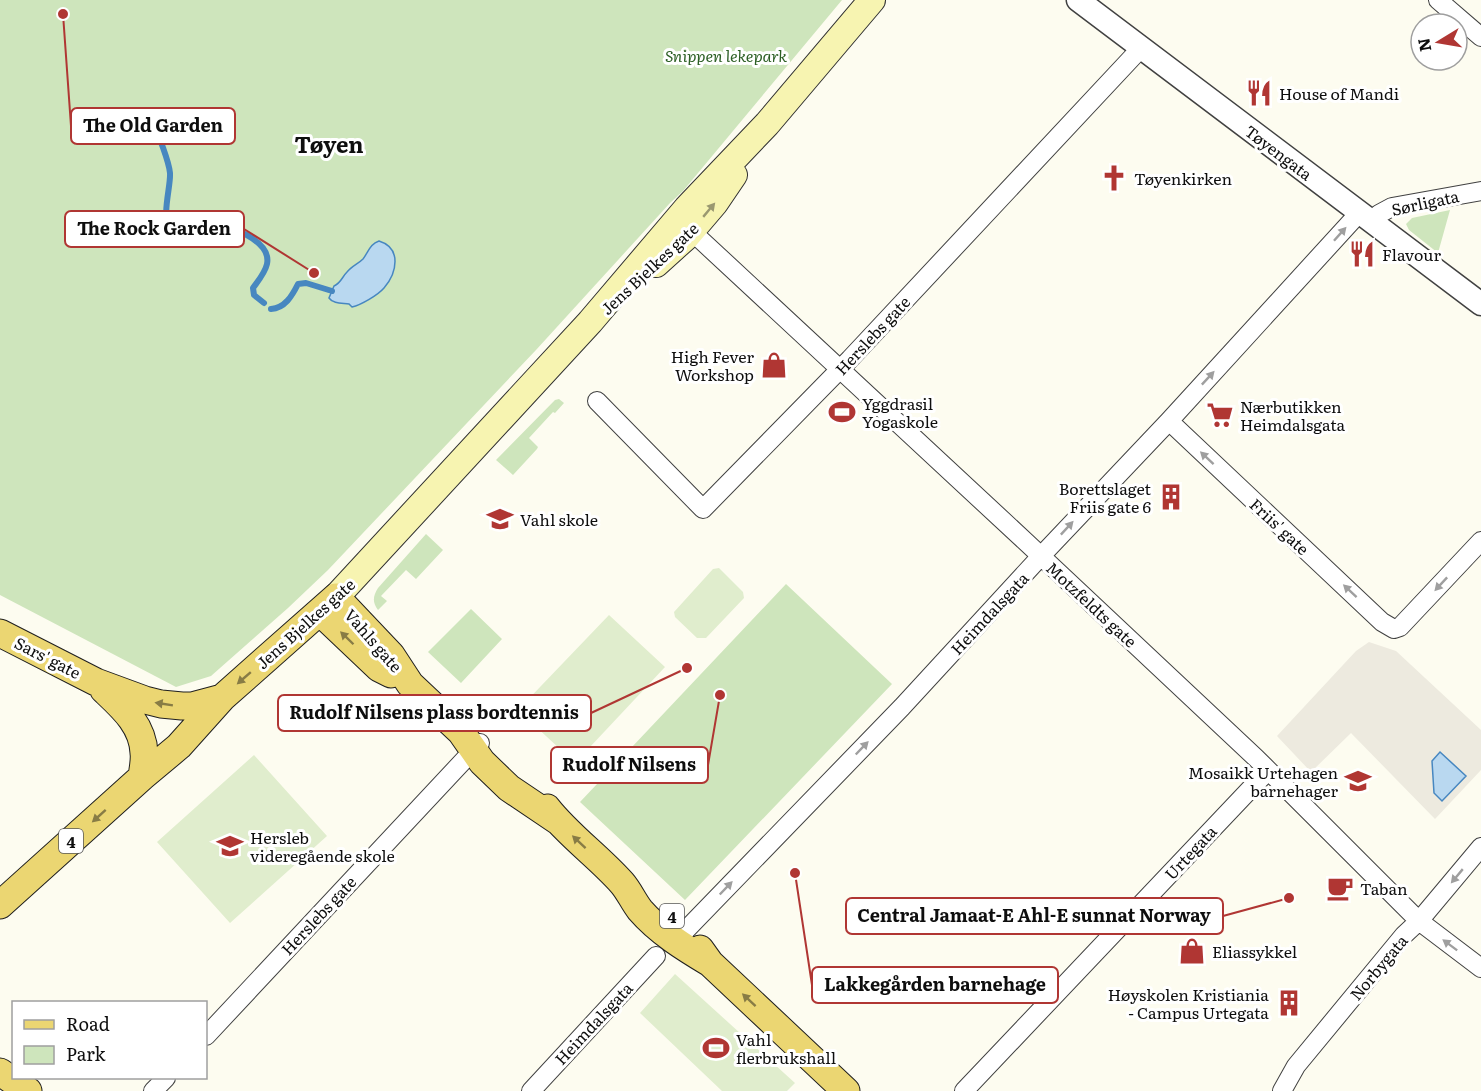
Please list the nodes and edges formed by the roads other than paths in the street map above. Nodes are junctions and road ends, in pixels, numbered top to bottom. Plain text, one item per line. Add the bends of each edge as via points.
1 (872, 0) edge
2 (1078, 0) edge
3 (1442, 1) edge
4 (1481, 37) edge
5 (1141, 48) junction
6 (1481, 191) edge
7 (1366, 217) junction
8 (701, 240) dead end
9 (1481, 304) edge
10 (840, 370) junction
11 (597, 401) dead end
12 (1169, 421) junction
13 (1481, 541) edge
14 (1041, 556) junction
15 (328, 605) junction
16 (0, 633) edge
17 (96, 682) junction
18 (222, 698) junction
19 (471, 742) junction
20 (1268, 771) junction
21 (142, 777) junction
22 (1481, 847) edge
23 (622, 884) junction
24 (0, 905) edge
25 (1419, 921) junction
26 (686, 930) junction
27 (656, 956) dead end
28 (710, 963) junction
29 (1481, 968) edge
30 (207, 1034) edge
31 (0, 1072) edge
32 (164, 1079) edge
33 (28, 1091) edge
34 (153, 1091) edge
35 (531, 1091) edge
36 (846, 1091) edge
37 (964, 1091) edge
38 (1282, 1091) edge

1 - 15 main road, Jens Bjelkes gate via 767,124 716,203 686,237 590,322
2 - 5 street, Tøyengata
3 - 4 street
5 - 7 street, Tøyengata
5 - 10 street, Herslebs gate
6 - 7 street, Sørligata via 1392,207
7 - 9 street, Tøyengata
12 -> 7 street, Heimdalsgata
8 - 10 street, Motzfeldts gate
10 - 11 street, Herslebs gate via 703,509
10 - 14 street, Motzfeldts gate
13 -> 12 street, Friis' gate via 1394,629 1382,622
14 -> 12 street, Heimdalsgata
14 - 20 street, Motzfeldts gate
26 -> 14 street, Heimdalsgata via 902,707
15 -> 18 main road, Jens Bjelkes gate / 4
19 -> 15 main road, Vahls gate / 4 via 410,684 391,655
16 - 17 main road, Sars' gate / 4
18 -> 17 main road, Sars' gate / 4 via 192,706 172,705 145,700
17 - 21 main road, Sars' gate / 4 via 128,712 140,733 144,753
18 - 21 main road, Jens Bjelkes gate / 4 via 178,746
23 -> 19 main road, Vahls gate / 4 via 558,821 509,788 482,762
19 - 30 street, Herslebs gate
20 - 25 street, Motzfeldts gate
20 - 37 street, Urtegata
21 -> 24 main road, Jens Bjelkes gate / 4
22 -> 25 street, Norbygata
23 - 26 main road, Vahls gate / 4 via 654,900
23 - 28 main road, Vahls gate / 4 via 658,927
29 -> 25 street, Motzfeldts gate
25 - 38 street, Norbygata via 1296,1066
26 - 28 main road, Vahls gate / 4
27 - 35 street, Heimdalsgata
36 -> 28 main road, Vahls gate / 4
31 - 33 main road
32 - 34 street

